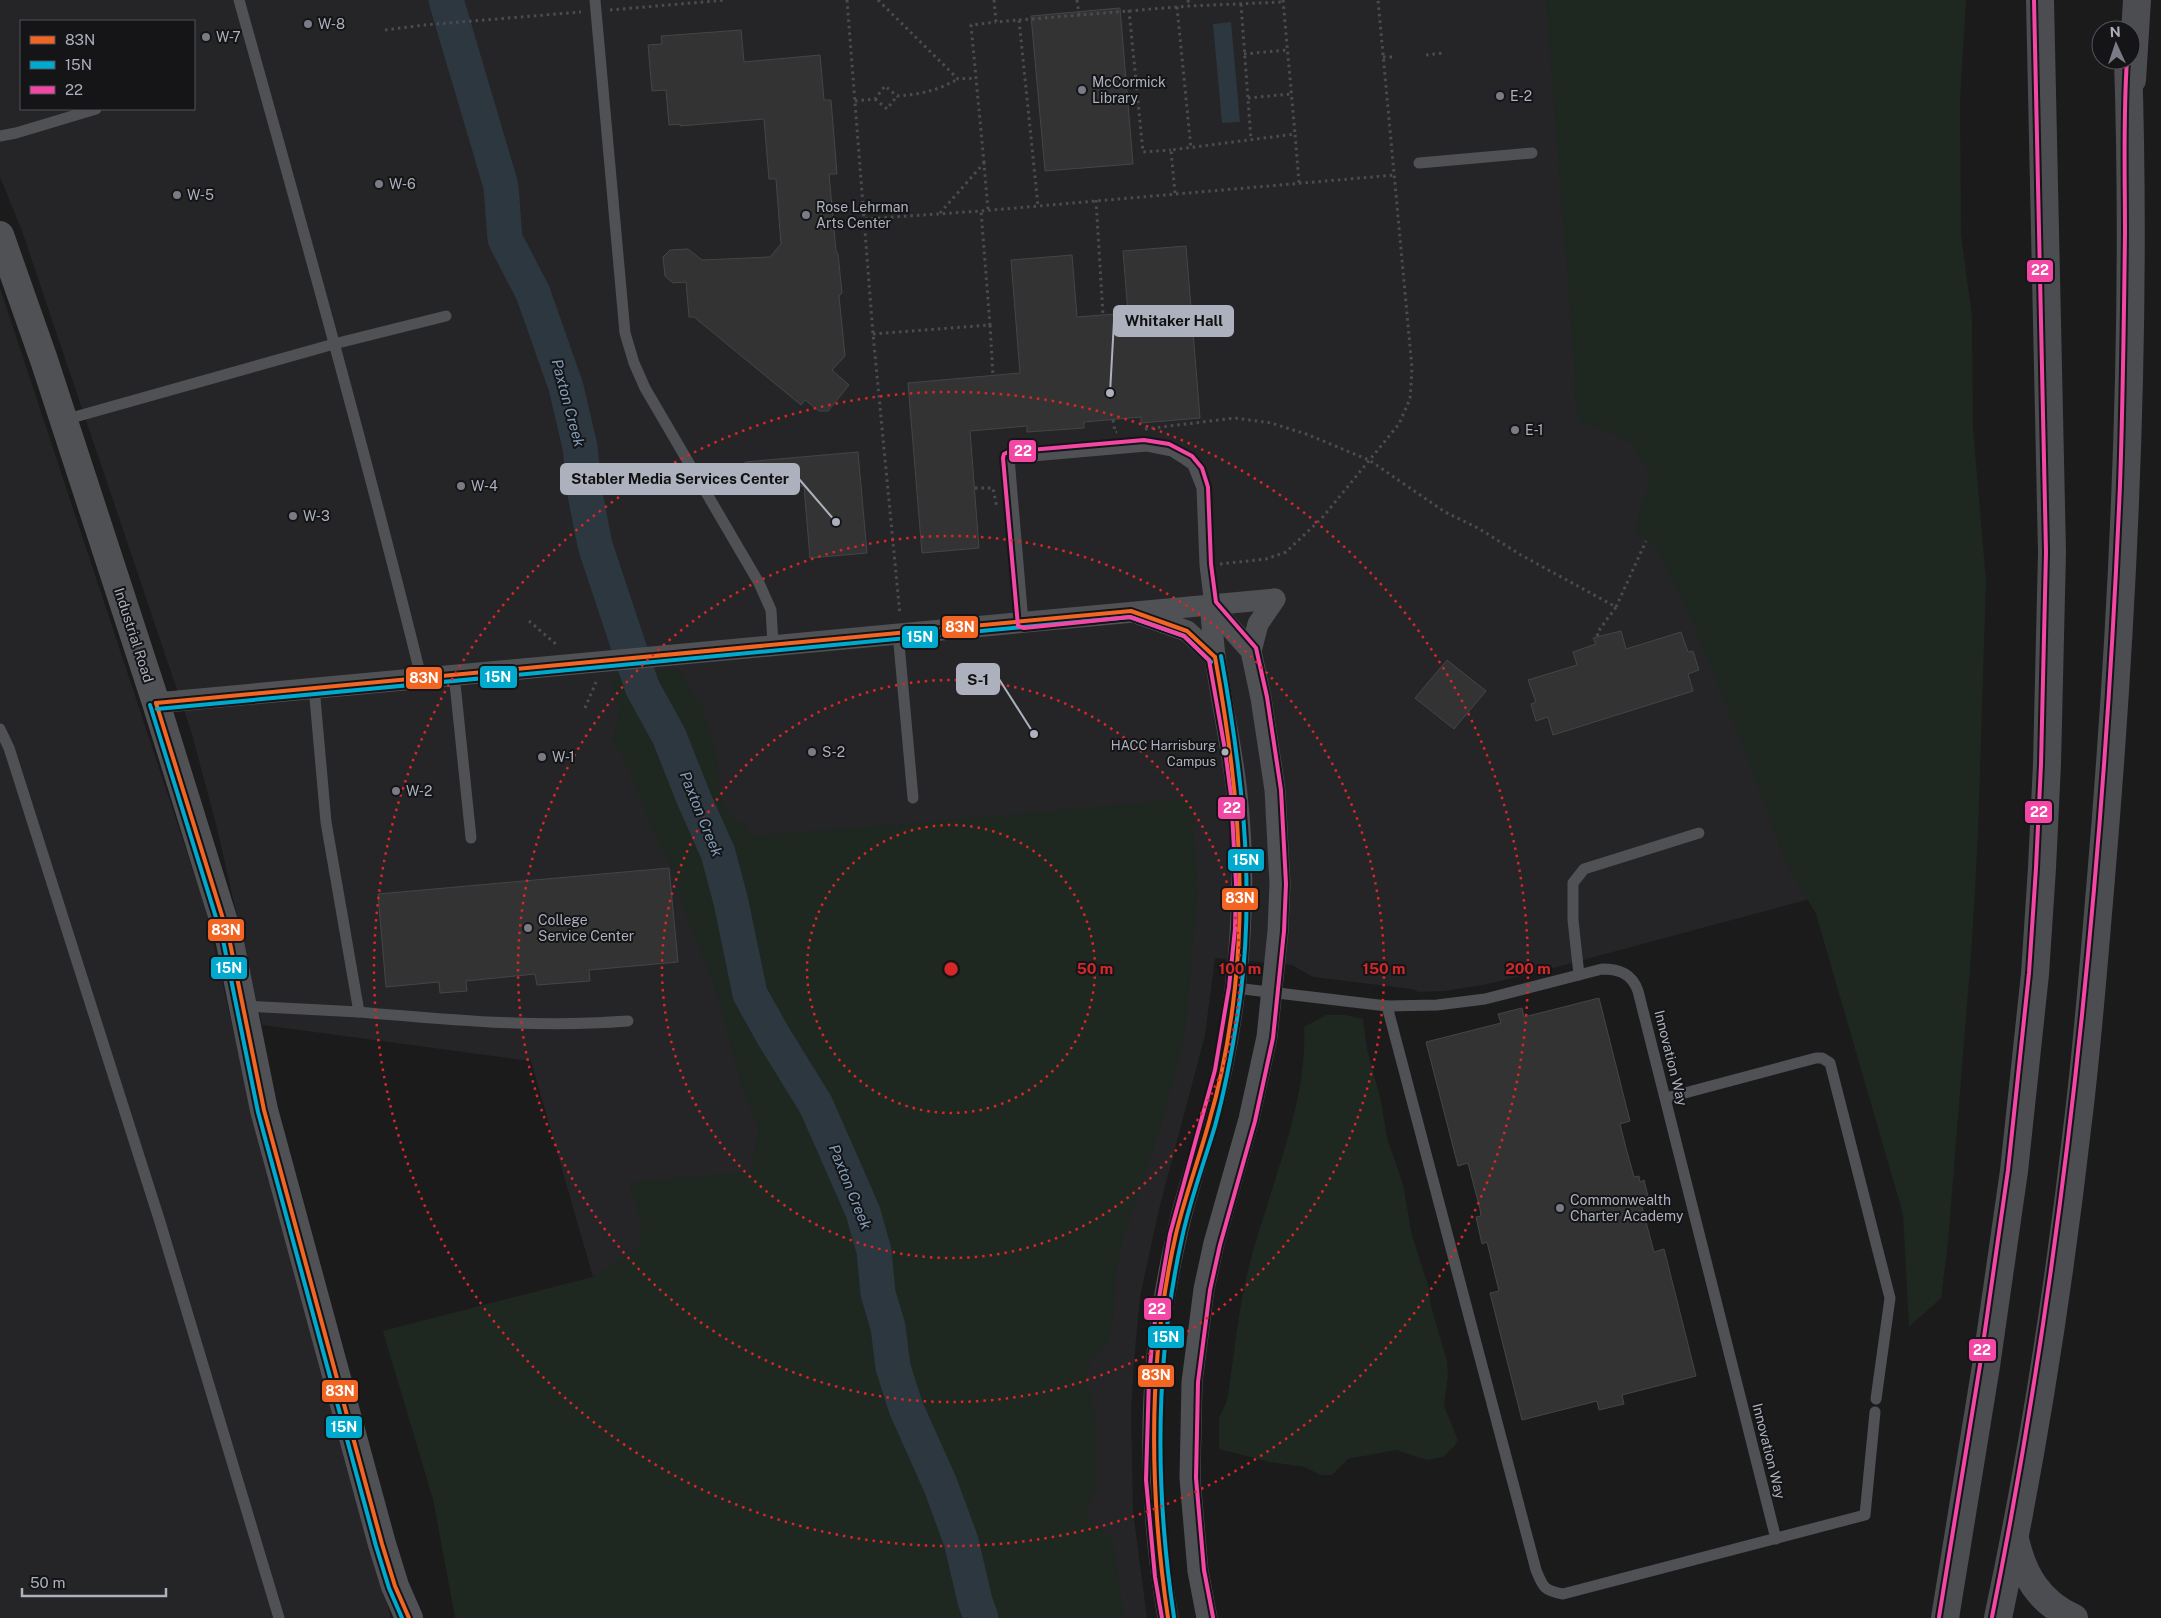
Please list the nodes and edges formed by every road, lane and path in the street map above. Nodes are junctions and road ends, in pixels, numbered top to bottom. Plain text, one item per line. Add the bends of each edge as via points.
1 (239, 0) edge
2 (726, 0) edge
3 (847, 0) edge
4 (878, 0) edge
5 (994, 0) edge
6 (1077, 0) edge
7 (1188, 0) edge
8 (1378, 0) edge
9 (2040, 0) edge
10 (2126, 0) edge
11 (2137, 0) edge
12 (1283, 1) edge
13 (1241, 4) junction
14 (595, 6) edge
15 (1177, 6) junction
16 (1189, 6) junction
17 (1129, 10) junction
18 (1079, 15) junction
19 (1019, 20) junction
20 (2127, 20) edge
21 (996, 22) junction
22 (385, 30) dead end
23 (1287, 50) junction
24 (1444, 53) dead end
25 (1244, 54) junction
26 (1426, 55) dead end
27 (1383, 57) junction
28 (1396, 57) dead end
29 (2128, 70) edge
30 (976, 78) junction
31 (958, 79) junction
32 (1291, 94) junction
33 (897, 96) junction
34 (1248, 98) junction
35 (875, 99) junction
36 (854, 102) junction
37 (93, 110) edge
38 (2130, 124) junction
39 (1294, 134) junction
40 (0, 136) edge
41 (1251, 140) junction
42 (1191, 149) junction
43 (1171, 150) junction
44 (1532, 153) dead end
45 (984, 163) junction
46 (1420, 163) dead end
47 (1396, 175) junction
48 (1299, 182) junction
49 (1175, 193) junction
50 (1096, 200) junction
51 (1038, 206) junction
52 (981, 211) junction
53 (988, 211) junction
54 (939, 214) junction
55 (865, 219) junction
56 (0, 235) edge
57 (1103, 315) dead end
58 (446, 316) dead end
59 (990, 326) junction
60 (873, 334) junction
61 (334, 344) junction
62 (993, 376) dead end
63 (64, 420) junction
64 (1113, 420) dead end
65 (1143, 430) dead end
66 (1124, 431) dead end
67 (1369, 460) junction
68 (975, 488) dead end
69 (998, 517) dead end
70 (1646, 541) dead end
71 (1211, 565) junction
72 (1210, 605) junction
73 (1616, 607) junction
74 (1131, 611) junction
75 (528, 621) dead end
76 (1023, 622) junction
77 (899, 624) junction
78 (1598, 636) dead end
79 (773, 644) junction
80 (559, 647) dead end
81 (1251, 650) junction
82 (1215, 657) junction
83 (603, 669) junction
84 (454, 674) junction
85 (421, 677) junction
86 (314, 687) junction
87 (156, 703) junction
88 (585, 708) dead end
89 (0, 729) edge
90 (913, 798) dead end
91 (1699, 834) dead end
92 (471, 838) dead end
93 (1578, 975) junction
94 (1235, 988) junction
95 (1273, 993) junction
96 (243, 1006) junction
97 (1387, 1006) junction
98 (359, 1012) junction
99 (628, 1021) dead end
100 (1666, 1098) junction
101 (1876, 1399) dead end
102 (1875, 1412) dead end
103 (2015, 1538) junction
104 (1776, 1539) junction
105 (279, 1618) edge
106 (409, 1618) edge
107 (1168, 1618) edge
108 (1206, 1618) edge
109 (1945, 1618) edge
110 (1998, 1618) edge
111 (2074, 1618) edge

1 - 61 lane
2 - 14 path
3 - 36 path
4 - 31 path
5 - 21 path
6 - 18 path
7 - 16 path
8 - 27 path
9 - 109 highway via 2052,552 2042,868 2035,974 2014,1171
10 - 20 highway
11 - 38 highway
12 - 13 path
12 - 23 path
13 - 16 path
13 - 25 path
14 - 22 path
14 - 79 lane via 625,333 645,388 759,583 770,610
15 - 16 path
15 - 17 path
15 - 42 path
17 - 18 path
17 - 43 path via 1143,152
18 - 19 path
19 - 21 path
19 - 51 path
21 - 30 path via 971,25
23 - 25 path
23 - 32 path
24 - 26 path
25 - 34 path
27 - 28 path
27 - 47 path
29 - 38 highway
30 - 31 path
30 - 45 path
31 - 33 path via 933,92
32 - 34 path
32 - 39 path
33 - 35 path via 885,86
33 - 35 path via 887,109
34 - 41 path
35 - 36 path
36 - 55 path
37 - 40 lane
38 - 103 highway via 2126,479 2110,762 2077,1136 2051,1324
39 - 41 path
39 - 48 path
41 - 42 path
42 - 43 path
43 - 49 path
44 - 46 lane
45 - 53 path
45 - 54 path
47 - 48 path
47 - 67 path via 1412,384 1410,400 1398,424
48 - 49 path
49 - 50 path
50 - 51 path
50 - 57 path
51 - 53 path
52 - 53 path
52 - 54 path
52 - 59 path
54 - 55 path
55 - 60 path
56 - 63 street, Industrial Road
58 - 61 lane
59 - 60 path
59 - 62 path
60 - 77 path
61 - 63 lane
61 - 85 lane
63 - 87 street, Industrial Road
64 - 66 path via 1115,432
65 - 67 path via 1235,418 1271,423
67 - 71 path via 1322,518 1286,552
67 - 73 path via 1445,512
68 - 69 path via 992,488
70 - 73 path
71 - 72 lane
71 - 76 lane via 1202,488 1193,466 1172,451 1137,446 1009,458
72 - 74 street
72 - 81 street
72 - 81 street via 1275,598 1258,624
72 - 82 street
73 - 78 path
74 - 76 street
74 - 82 street via 1187,631
75 - 80 path
76 - 77 street
77 - 79 street
77 - 90 lane
79 - 83 street via 669,654
81 - 95 street via 1268,743 1278,836 1279,921
82 - 94 street via 1231,749 1240,839 1241,929
83 - 84 street
83 - 88 path
84 - 85 street
84 - 92 lane
85 - 86 street
86 - 87 street
86 - 98 lane via 326,822
87 - 96 street, Industrial Road via 229,938
89 - 105 lane via 9,748 160,1222
91 - 93 lane via 1584,869 1573,883
93 - 97 lane, Innovation Way via 1485,999 1437,1006
93 - 100 lane, Innovation Way via 1610,969 1627,974 1633,980
94 - 95 lane, Innovation Way
94 - 107 street via 1221,1071 1176,1234 1154,1379 1152,1479
95 - 97 lane, Innovation Way
95 - 108 street via 1258,1079 1214,1243 1192,1382 1190,1478 1198,1571
96 - 98 lane
96 - 106 street, Industrial Road via 264,1110 366,1486 395,1586
97 - 104 lane via 1542,1585 1549,1592 1563,1594
98 - 99 lane via 474,1022 592,1024
100 - 101 lane via 1822,1058 1830,1063 1890,1298
100 - 104 lane, Innovation Way
102 - 104 lane via 1865,1515
103 - 110 highway
103 - 111 highway via 2019,1558 2033,1586 2057,1609

